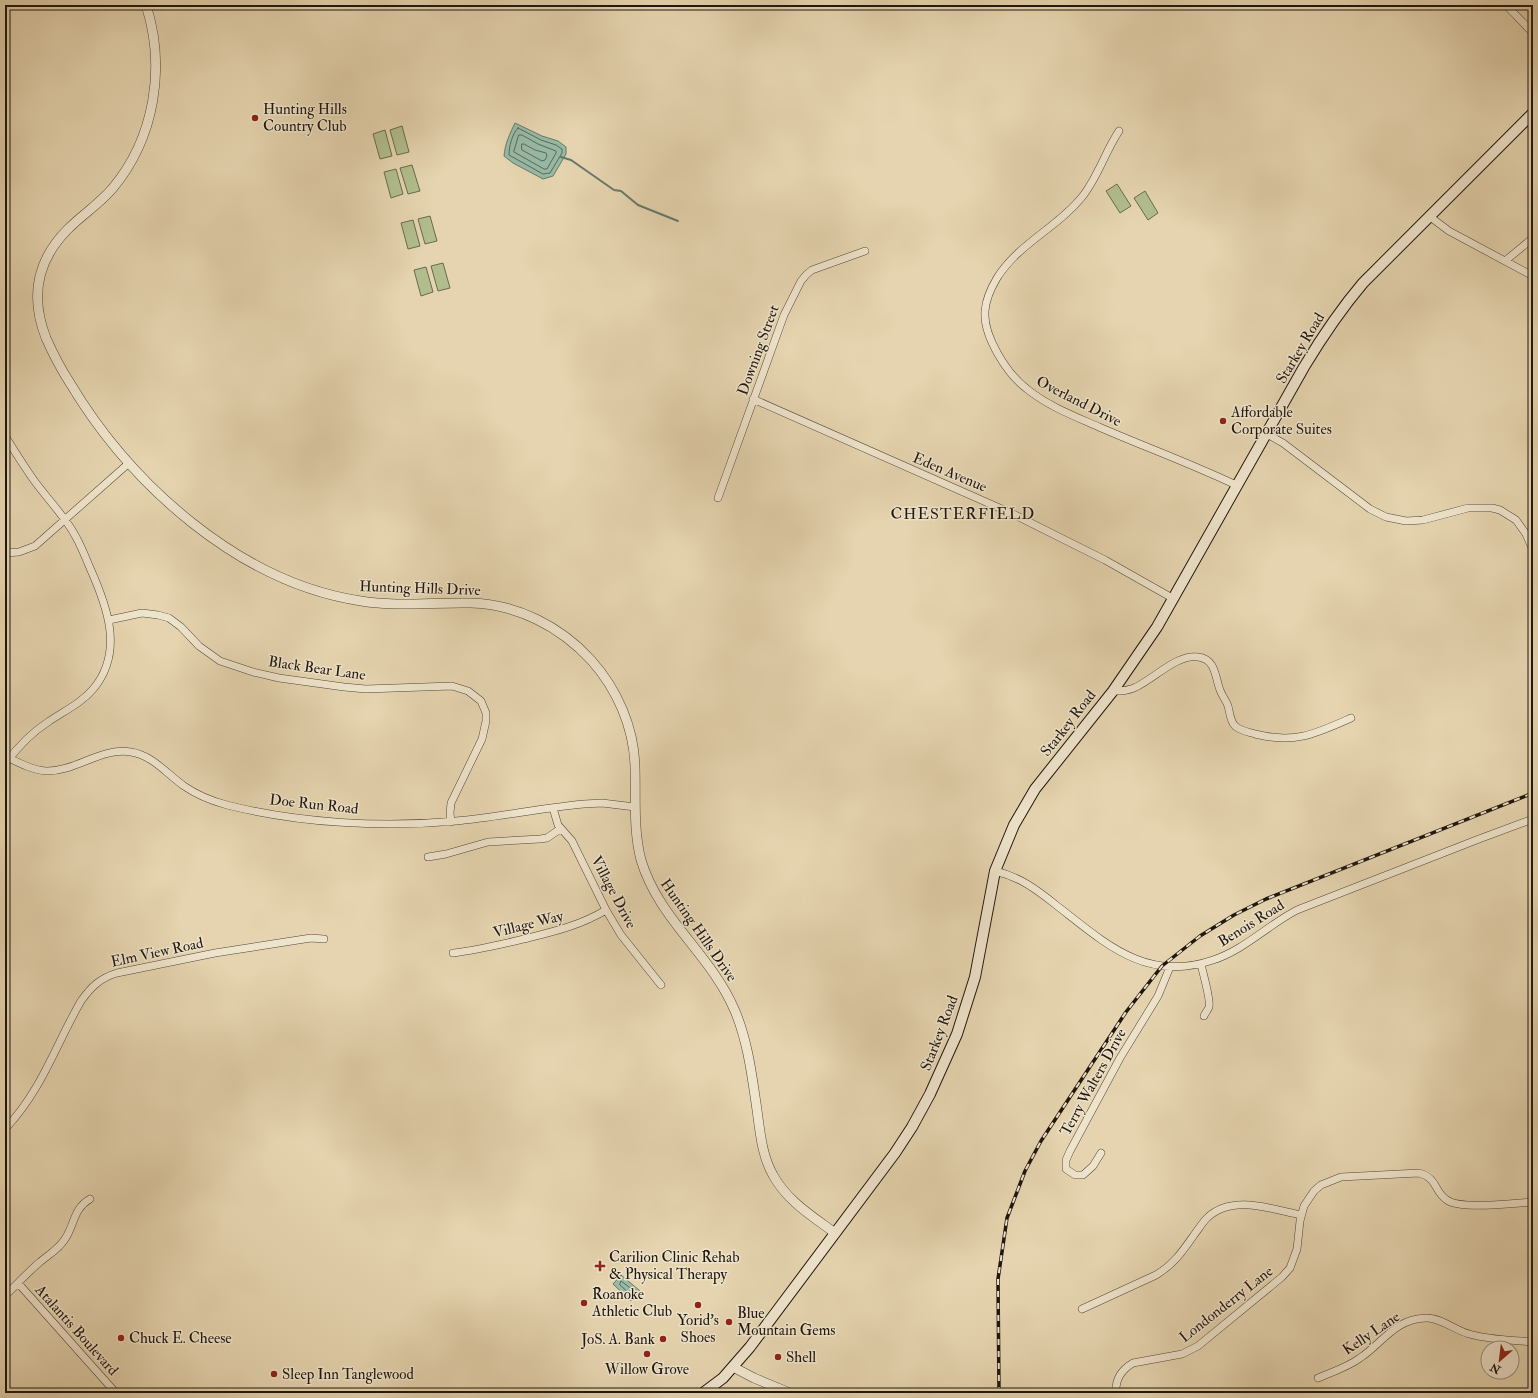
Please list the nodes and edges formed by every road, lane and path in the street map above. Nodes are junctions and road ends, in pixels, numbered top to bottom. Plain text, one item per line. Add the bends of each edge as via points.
1 (146, 5) edge
2 (1506, 5) edge
3 (1533, 33) edge
4 (1533, 112) edge
5 (1119, 131) dead end
6 (1429, 216) junction
7 (1533, 238) edge
8 (865, 251) dead end
9 (1505, 261) junction
10 (1533, 276) edge
11 (753, 399) junction
12 (1267, 434) junction
13 (5, 436) edge
14 (129, 463) junction
15 (1238, 486) junction
16 (718, 498) dead end
17 (65, 520) junction
18 (1533, 550) edge
19 (5, 553) edge
20 (1174, 599) junction
21 (109, 620) junction
22 (1113, 691) junction
23 (1351, 718) dead end
24 (7, 761) edge
25 (635, 807) junction
26 (553, 808) junction
27 (1533, 819) edge
28 (451, 822) junction
29 (560, 829) junction
30 (428, 858) dead end
31 (995, 871) junction
32 (606, 910) junction
33 (324, 939) dead end
34 (453, 952) dead end
35 (1201, 964) junction
36 (1170, 967) junction
37 (661, 985) dead end
38 (1204, 1016) dead end
39 (5, 1128) edge
40 (1101, 1153) dead end
41 (90, 1199) dead end
42 (1533, 1202) edge
43 (1301, 1215) junction
44 (835, 1233) junction
45 (18, 1283) junction
46 (5, 1296) edge
47 (1082, 1309) dead end
48 (1533, 1342) edge
49 (733, 1367) junction
50 (1318, 1378) dead end
51 (116, 1393) edge
52 (703, 1393) edge
53 (790, 1393) edge
54 (1116, 1393) edge

1 - 14 street, Hunting Hills Drive via 155,41 156,60 154,98 144,133 131,161 111,190 69,229 51,250 41,271 37,291 39,316 44,332 62,369 94,421
2 - 3 street
4 - 6 main road, Starkey Road
5 - 15 street, Overland Drive via 1093,181 1082,196 1063,216 1017,252 997,278 986,303 987,328 1010,373 1041,400
6 - 9 street via 1449,231
6 - 12 main road, Starkey Road via 1363,283 1340,311 1304,367
7 - 9 street
8 - 11 street, Downing Street via 812,270 801,281 784,315
9 - 10 street
11 - 16 street, Downing Street
11 - 20 street, Eden Avenue via 1013,514 1111,563
12 - 15 main road, Starkey Road
12 - 18 street via 1283,443 1378,514 1406,522 1468,508 1492,508 1516,520
13 - 17 street via 31,478
14 - 17 street
14 - 25 street, Hunting Hills Drive via 160,495 204,531 254,563 298,585 341,598 375,603 475,603 495,606 531,617 558,632 588,656 610,684 625,715 634,747
15 - 20 main road, Starkey Road
17 - 19 street via 32,548
17 - 21 street via 95,579
20 - 22 main road, Starkey Road via 1142,651
21 - 24 street via 110,652 100,680 86,697 28,737
21 - 28 street, Black Bear Lane via 142,613 169,618 182,627 204,651 220,661 279,678 344,688 452,686 468,691 484,706 486,721 482,739 451,802
22 - 23 street via 1129,690 1177,661 1198,657 1210,662 1230,717 1242,730 1268,737 1293,738 1313,734
22 - 31 main road, Starkey Road via 1035,789 1014,825
24 - 28 street, Doe Run Road via 47,771 58,770 110,753 131,752 148,758 209,800 246,809 290,817 350,822
25 - 26 street, Doe Run Road via 602,803
25 - 44 street, Hunting Hills Drive via 639,853 653,890 714,974 733,1005 746,1043 760,1133 768,1165 788,1197
26 - 28 street, Doe Run Road
26 - 29 street, Village Drive
27 - 35 street, Benois Road via 1297,910 1228,954
29 - 30 street via 540,839 488,842
29 - 32 street, Village Drive via 572,841
31 - 36 street, Benois Road via 1025,882 1122,953 1141,961
31 - 44 main road, Starkey Road via 975,977 960,1027 943,1067 912,1127
32 - 34 street, Village Way via 570,927 476,950
32 - 37 street, Village Drive via 631,949
33 - 39 street, Elm View Road via 311,938 215,953 117,973 104,978 90,988 81,1001 37,1088
35 - 36 street, Benois Road via 1181,968
35 - 38 street via 1209,996 1209,1006
36 - 40 street, Terry Walters Drive via 1158,996 1120,1058 1070,1151 1066,1169 1075,1175 1083,1175 1093,1166
41 - 45 street via 83,1203 76,1213 60,1247
42 - 43 street, Londonderry Lane via 1455,1204 1445,1200 1430,1178 1419,1173 1341,1176 1314,1191
43 - 47 street via 1247,1205 1237,1205 1217,1212 1201,1225 1176,1260 1166,1268
43 - 54 street, Londonderry Lane via 1295,1255 1290,1268 1282,1277 1198,1346 1189,1351 1133,1363 1126,1367 1118,1379
44 - 49 main road, Starkey Road
45 - 46 street
45 - 51 street, Atalantis Boulevard
48 - 50 street, Kelly Lane via 1478,1336 1429,1318 1419,1319 1390,1332 1358,1360
49 - 52 main road, Starkey Road
49 - 53 street

